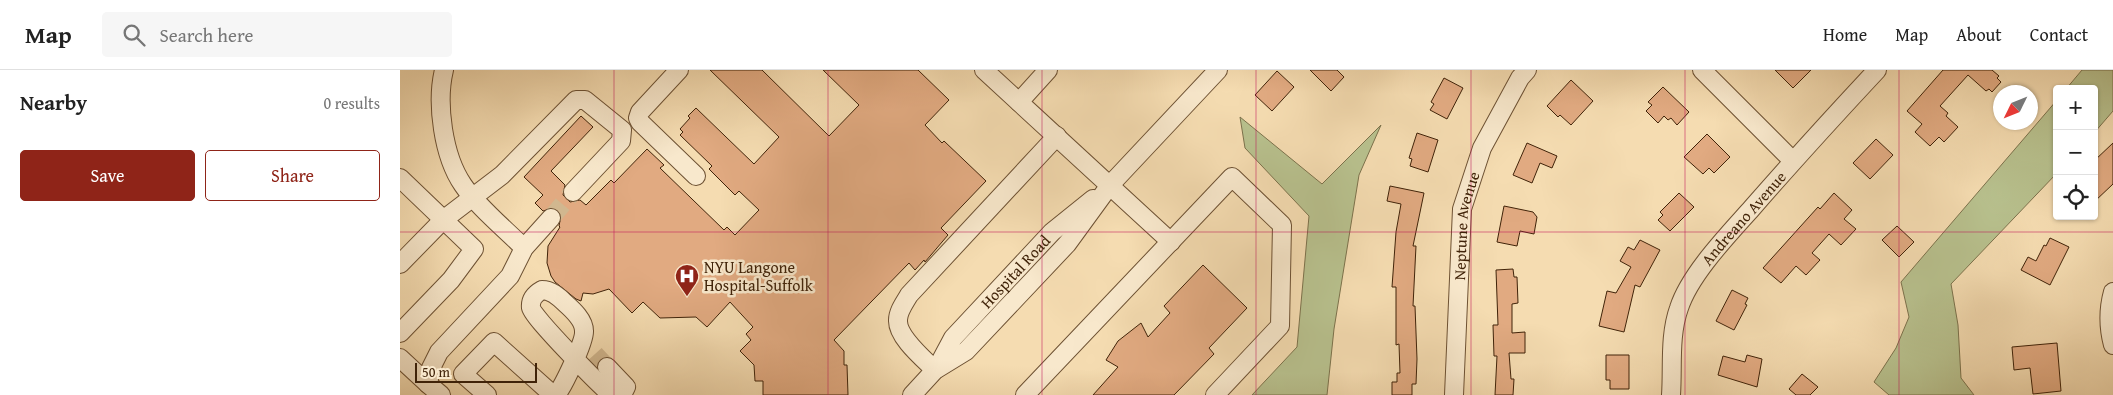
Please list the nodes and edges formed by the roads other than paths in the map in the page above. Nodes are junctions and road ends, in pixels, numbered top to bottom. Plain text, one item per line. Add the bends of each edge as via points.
1 (444, 70) edge
2 (679, 70) edge
3 (984, 70) edge
4 (1048, 70) edge
5 (1218, 70) edge
6 (1527, 70) edge
7 (1702, 70) edge
8 (1877, 70) edge
9 (1019, 102) junction
10 (1057, 136) junction
11 (1792, 160) junction
12 (696, 176) dead end
13 (400, 178) edge
14 (1110, 185) junction
15 (573, 192) tunnel mouth
16 (472, 196) junction
17 (551, 218) tunnel mouth
18 (443, 220) junction
19 (1172, 242) junction
20 (524, 248) junction
21 (400, 264) edge
22 (2113, 292) edge
23 (400, 333) edge
24 (2113, 345) edge
25 (400, 358) edge
26 (607, 367) tunnel mouth
27 (935, 370) junction
28 (435, 389) edge
29 (487, 395) edge
30 (554, 395) edge
31 (612, 395) edge
32 (622, 395) edge
33 (912, 395) edge
34 (1026, 395) edge
35 (1215, 395) edge
36 (1454, 395) edge
37 (1671, 395) edge

1 - 16 street via 440,86 442,122 449,153 462,184
2 - 12 street via 638,118
3 - 9 street
4 - 9 street
5 - 14 street, Hospital Road
6 - 36 street, Neptune Avenue via 1482,148 1462,209
7 - 11 street
8 - 11 street, Andreano Avenue
9 - 10 street
10 - 14 street
10 - 27 street via 909,295 901,308 898,321 904,338
11 - 37 street, Andreano Avenue via 1688,288 1673,327
13 - 18 street
14 - 19 street
14 - 27 street, Hospital Road via 1067,244 966,351
15 - 16 street via 621,141 622,130 585,100 576,100 502,175
16 - 18 street
16 - 20 street
17 - 20 street
18 - 21 street
18 - 23 street via 474,250 451,280
19 - 34 street
19 - 35 street via 1232,177 1282,225 1280,326
20 - 28 street via 510,276 439,352 430,368
22 - 24 street via 2109,332
25 - 28 street
26 - 32 street via 626,387
27 - 33 street, Hospital Road
29 - 30 street via 463,374 494,342
30 - 31 street via 584,351

